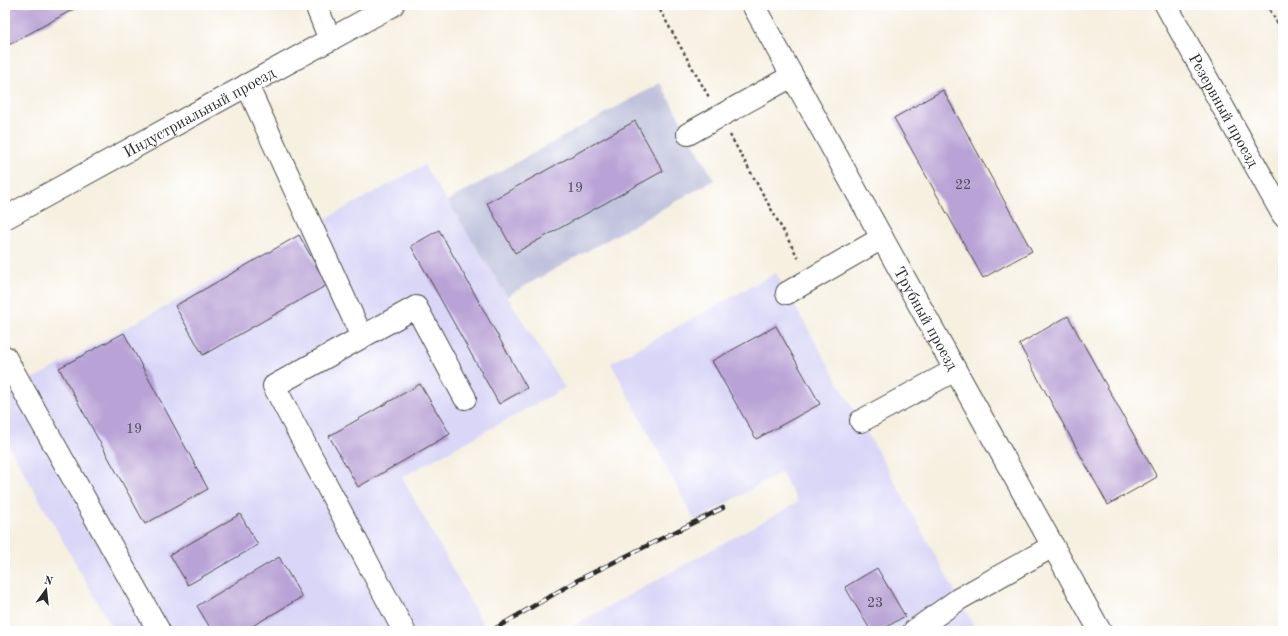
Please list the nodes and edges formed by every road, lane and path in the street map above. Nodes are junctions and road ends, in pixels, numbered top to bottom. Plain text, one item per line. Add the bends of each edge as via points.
1 (316, 5) edge
2 (393, 5) edge
3 (658, 5) edge
4 (753, 5) edge
5 (1166, 5) edge
6 (1267, 5) edge
7 (1283, 33) edge
8 (330, 40) junction
9 (792, 76) junction
10 (247, 85) junction
11 (719, 116) junction
12 (688, 134) dead end
13 (1277, 190) edge
14 (1283, 215) edge
15 (5, 218) edge
16 (882, 238) junction
17 (810, 280) junction
18 (787, 293) dead end
19 (362, 337) junction
20 (5, 358) edge
21 (955, 370) junction
22 (464, 398) dead end
23 (861, 421) dead end
24 (1053, 546) junction
25 (159, 631) edge
26 (404, 631) edge
27 (914, 631) edge
28 (1100, 631) edge

1 - 8 street
2 - 8 street, Индустриальный проезд
3 - 11 path
4 - 9 street, Трубный проезд
5 - 13 street, Резервный проезд
6 - 7 path
8 - 10 street, Индустриальный проезд
9 - 11 street
9 - 16 street, Трубный проезд
10 - 15 street, Индустриальный проезд
10 - 19 street
11 - 12 street
11 - 17 path
13 - 14 street, Резервный проезд
16 - 17 street
16 - 21 street, Трубный проезд
17 - 18 street
19 - 22 street via 416,307
19 - 26 street via 274,386
20 - 25 street
21 - 23 street
21 - 24 street, Трубный проезд
24 - 27 street via 959,599
24 - 28 street, Трубный проезд

